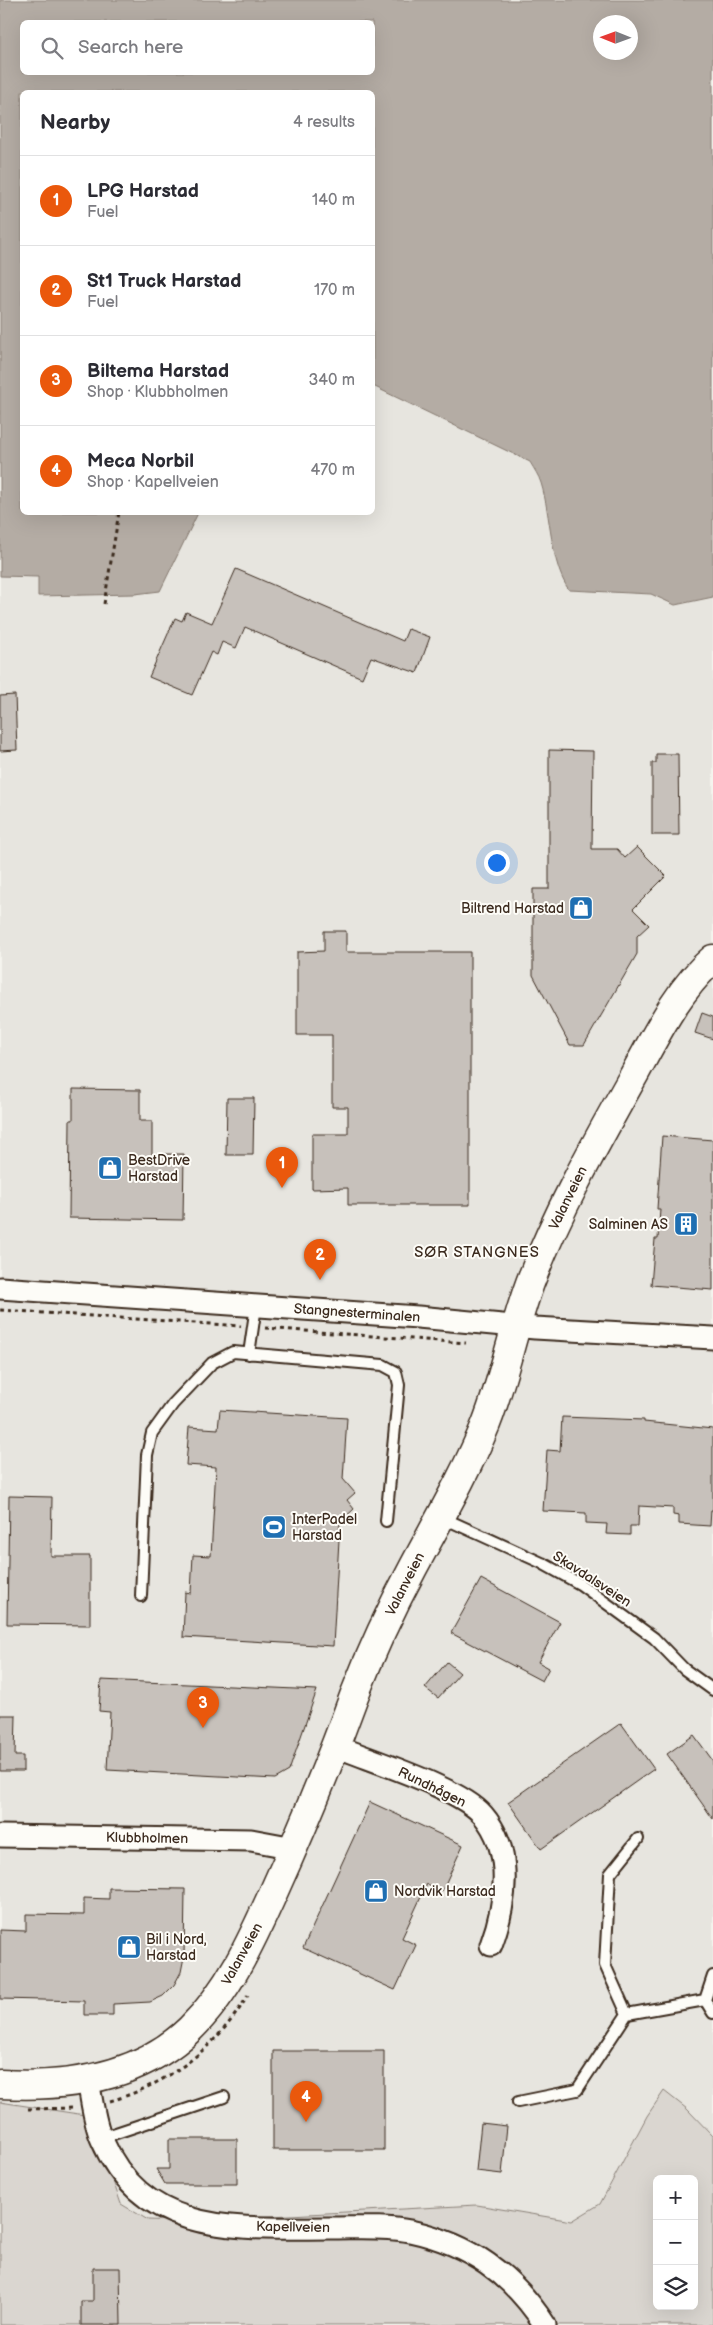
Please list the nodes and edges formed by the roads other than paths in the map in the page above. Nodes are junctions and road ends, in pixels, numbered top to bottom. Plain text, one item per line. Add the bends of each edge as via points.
1 (713, 959) edge
2 (0, 1288) edge
3 (256, 1306) junction
4 (517, 1326) junction
5 (713, 1338) edge
6 (249, 1354) junction
7 (440, 1516) junction
8 (386, 1521) dead end
9 (141, 1596) dead end
10 (713, 1690) edge
11 (336, 1746) junction
12 (0, 1836) edge
13 (638, 1839) dead end
14 (294, 1848) junction
15 (492, 1945) dead end
16 (713, 1976) edge
17 (705, 2000) junction
18 (713, 2013) edge
19 (627, 2014) junction
20 (88, 2081) junction
21 (0, 2084) edge
22 (224, 2097) dead end
23 (518, 2102) dead end
24 (101, 2138) junction
25 (545, 2325) edge

1 - 4 main road, Valanveien via 681,995 582,1167 546,1244
2 - 3 street, Stangnesterminalen
3 - 4 street, Stangnesterminalen
3 - 6 lane
4 - 5 street, Stangnesterminalen
4 - 7 main road, Valanveien via 486,1424
6 - 8 lane via 383,1366 396,1372 399,1385
6 - 9 lane via 233,1352 212,1363 173,1404 152,1433 147,1455
7 - 10 lane, Skavdalsveien via 580,1584 654,1638 684,1668
7 - 11 main road, Valanveien via 383,1628
11 - 14 main road, Valanveien
11 - 15 street, Rundhågen via 422,1780 460,1798 482,1814 496,1834 504,1868 501,1919
12 - 14 street, Klubbholmen via 251,1840
13 - 19 lane via 610,1874 605,1965
14 - 20 main road, Valanveien via 252,1939 213,2003 189,2030 159,2052 128,2068
16 - 17 lane
17 - 18 lane
17 - 19 lane
19 - 23 lane via 577,2090
20 - 21 main road, Valanveien via 36,2086
20 - 24 street, Kapellveien
22 - 24 lane
24 - 25 street, Kapellveien via 114,2164 131,2186 160,2208 215,2224 260,2228 374,2228 409,2231 435,2238 468,2250 502,2274 528,2299

